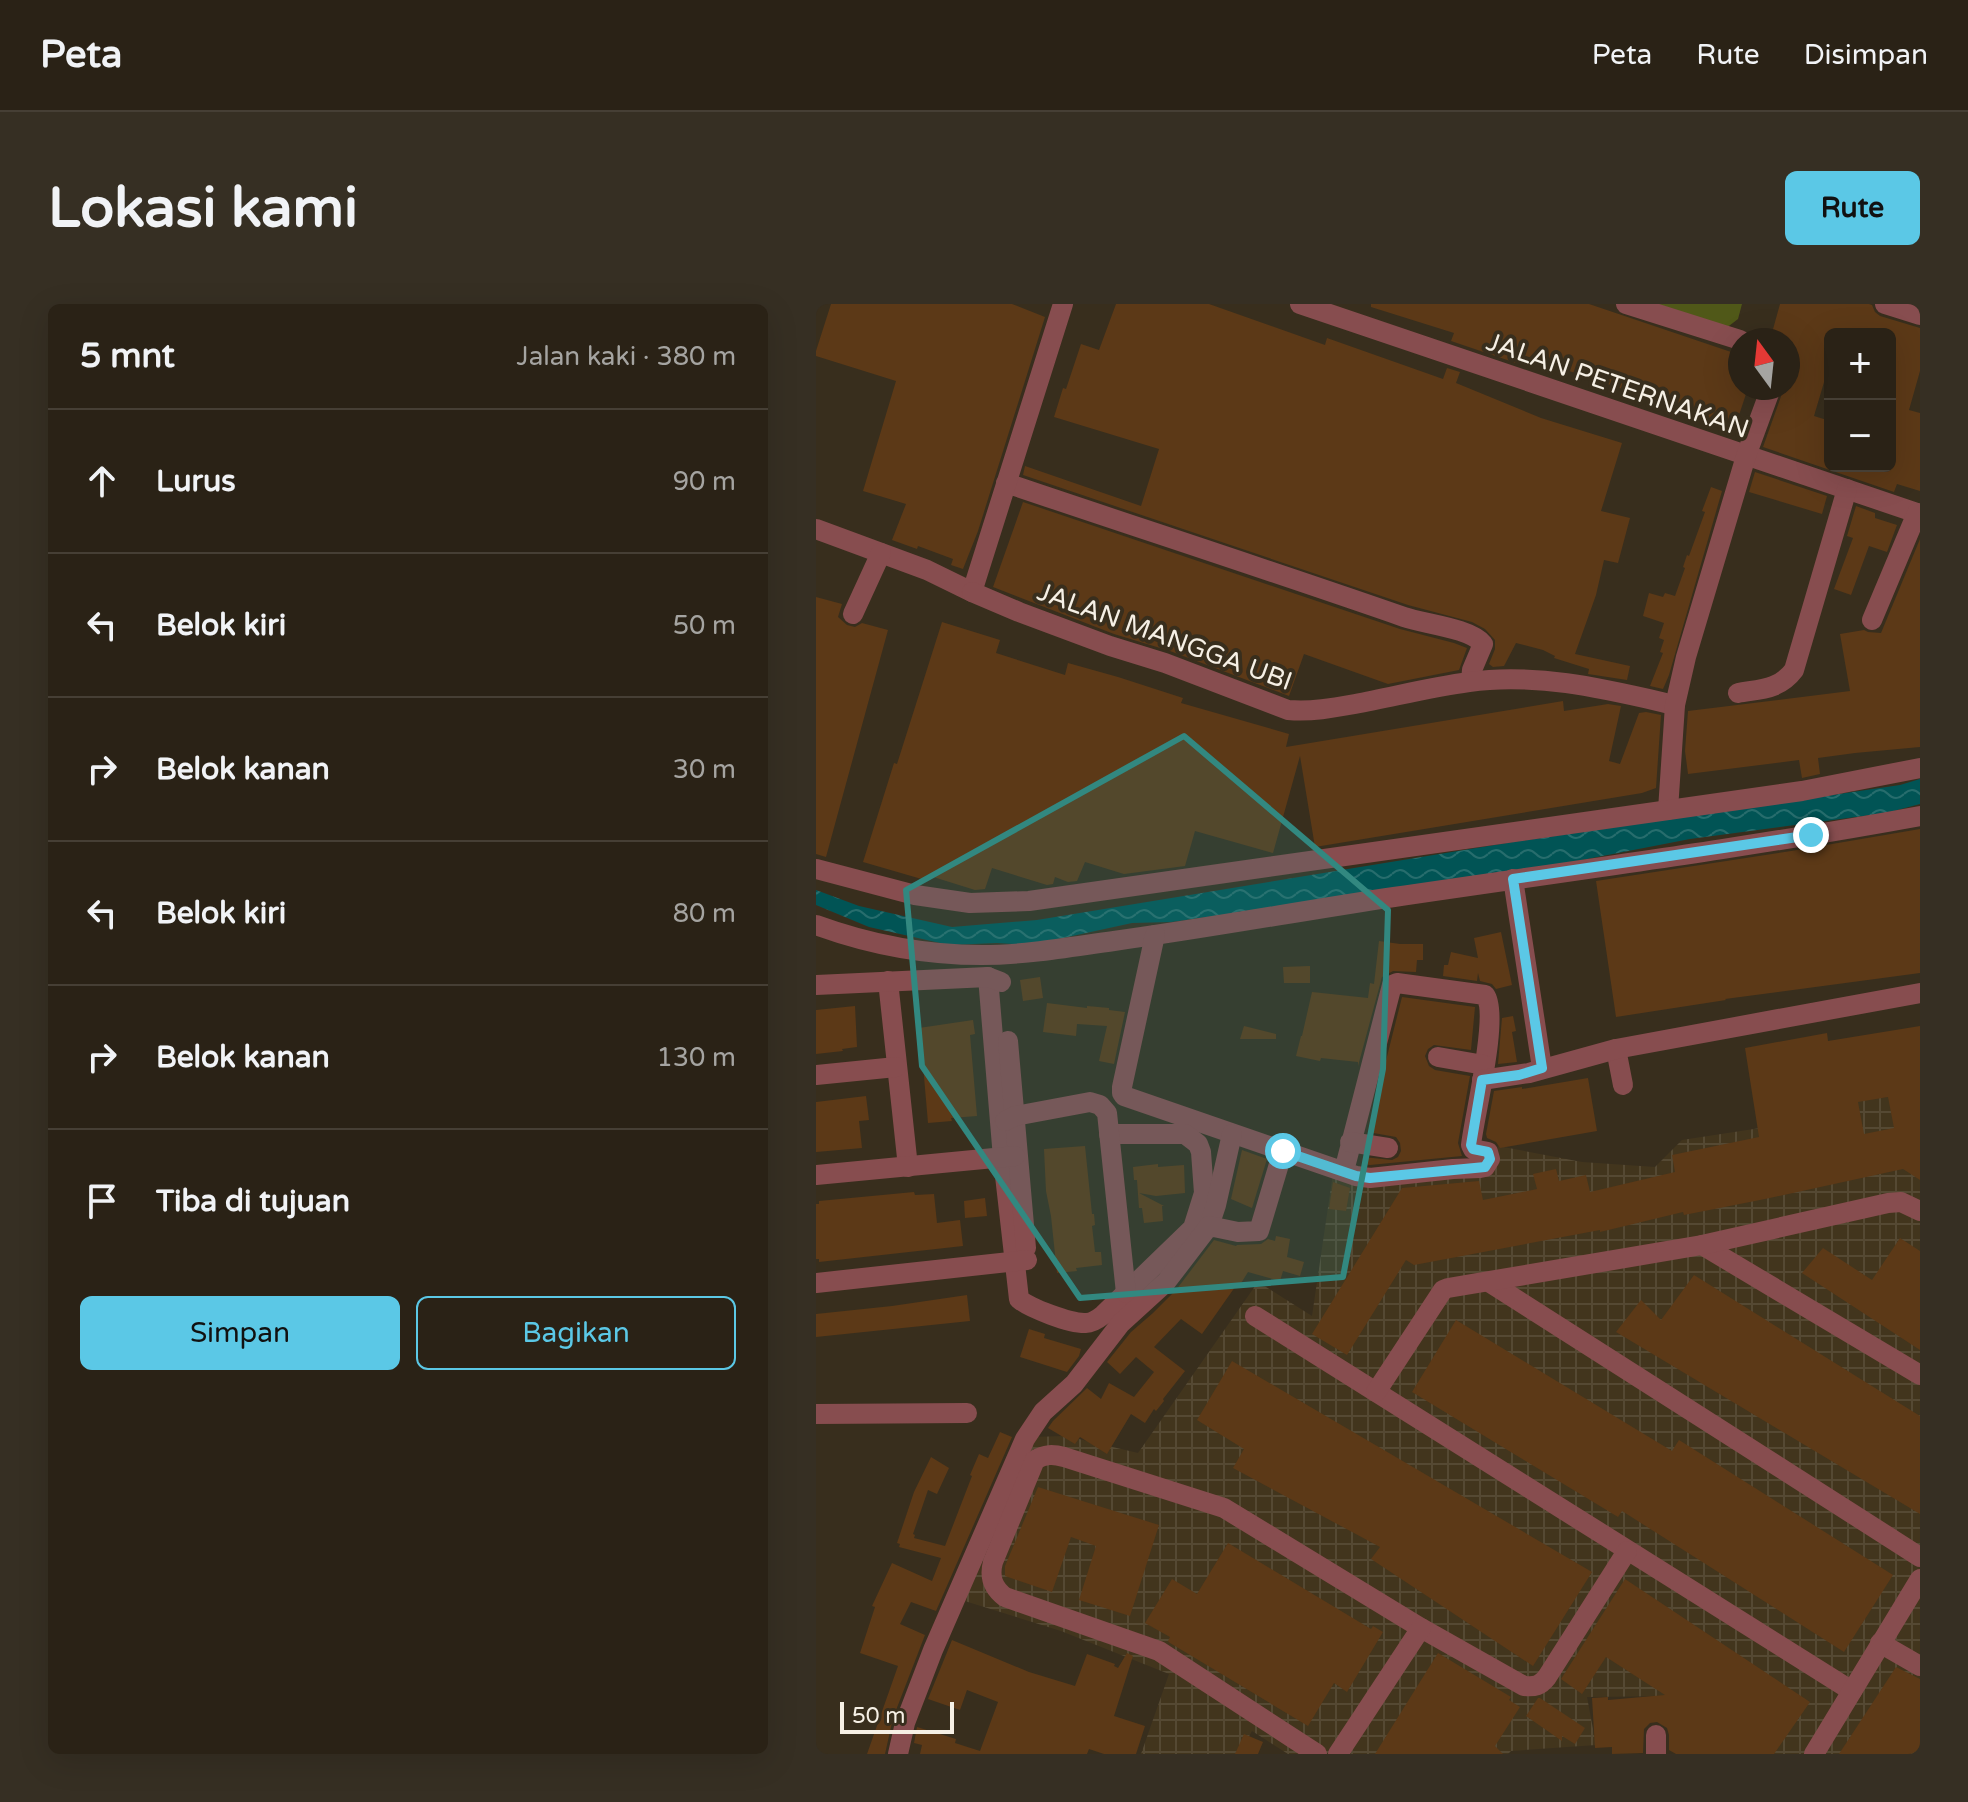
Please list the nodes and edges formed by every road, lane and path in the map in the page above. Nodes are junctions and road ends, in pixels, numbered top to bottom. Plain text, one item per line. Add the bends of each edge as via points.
1 (1063, 304) edge
2 (1300, 304) edge
3 (1626, 304) edge
4 (1885, 304) edge
5 (1920, 315) edge
6 (1728, 336) edge
7 (1767, 400) edge
8 (1746, 456) junction
9 (1006, 483) junction
10 (1847, 489) junction
11 (1919, 514) edge
12 (816, 529) edge
13 (881, 553) junction
14 (972, 592) junction
15 (853, 614) dead end
16 (1872, 620) dead end
17 (1471, 681) junction
18 (1738, 693) dead end
19 (1675, 705) junction
20 (1920, 768) edge
21 (1668, 810) junction
22 (1920, 816) edge
23 (816, 869) edge
24 (1513, 879) junction
25 (816, 925) edge
26 (1155, 935) junction
27 (888, 981) junction
28 (816, 985) edge
29 (1920, 993) edge
30 (1616, 1049) junction
31 (1438, 1057) dead end
32 (896, 1067) junction
33 (1542, 1068) junction
34 (1483, 1072) junction
35 (816, 1075) edge
36 (1623, 1085) dead end
37 (1008, 1119) junction
38 (1109, 1134) junction
39 (1232, 1134) junction
40 (1350, 1142) junction
41 (1388, 1148) dead end
42 (1283, 1151) junction
43 (1011, 1156) junction
44 (908, 1167) junction
45 (1344, 1171) junction
46 (816, 1175) edge
47 (1920, 1211) edge
48 (1209, 1226) junction
49 (1702, 1245) junction
50 (1021, 1262) junction
51 (1489, 1282) junction
52 (816, 1283) edge
53 (1126, 1293) junction
54 (1255, 1316) dead end
55 (1920, 1375) edge
56 (1376, 1392) junction
57 (967, 1413) dead end
58 (816, 1414) edge
59 (1627, 1551) junction
60 (1920, 1557) edge
61 (1920, 1579) edge
62 (1421, 1628) junction
63 (1880, 1643) junction
64 (1920, 1666) edge
65 (1852, 1691) junction
66 (898, 1754) edge
67 (1317, 1754) edge
68 (1338, 1754) edge
69 (1814, 1754) edge

1 - 9 street
2 - 8 street, JALAN PETERNAKAN
3 - 6 street
4 - 5 street
7 - 8 street
8 - 10 street, JALAN PETERNAKAN
8 - 19 street
9 - 14 street
9 - 17 street via 1481,640
10 - 11 street, JALAN PETERNAKAN
10 - 18 street via 1794,670 1776,686
11 - 16 street
12 - 13 street, JALAN MANGGA UBI
13 - 14 street, JALAN MANGGA UBI
13 - 15 street
14 - 17 street, JALAN MANGGA UBI via 1288,710 1339,707
17 - 19 street, JALAN MANGGA UBI via 1542,681
19 - 21 street
20 - 21 street
21 - 23 street via 1029,901 970,903 915,895
22 - 24 street
24 - 26 street
24 - 33 street
25 - 26 street via 946,954 1024,953
26 - 39 street via 1122,1093
27 - 28 street
27 - 32 street
27 - 37 street via 988,977
29 - 30 street
30 - 33 street
30 - 36 street
31 - 34 street
32 - 35 street
32 - 44 street
33 - 34 street via 1519,1075
34 - 40 street via 1490,1012 1485,995 1394,984
34 - 45 street via 1471,1145 1488,1152 1485,1167 1370,1178
37 - 38 street via 1090,1102 1107,1113
37 - 43 street
38 - 53 street
38 - 53 street via 1185,1134 1201,1152 1204,1198 1193,1228
39 - 42 street
39 - 48 street
40 - 41 street
40 - 45 street
42 - 45 street
42 - 48 street via 1259,1231
43 - 44 street
43 - 50 street
44 - 46 street
47 - 49 street via 1901,1202 1888,1203
48 - 66 street via 1166,1282 1121,1323 1025,1439 933,1650
49 - 51 street
49 - 55 street
50 - 52 street
50 - 53 street via 1019,1299 1034,1308 1085,1323 1103,1315
51 - 56 street via 1443,1290
51 - 60 street
54 - 56 street
56 - 59 street
57 - 58 street
59 - 62 street via 1543,1683 1535,1687 1524,1686
59 - 65 street
61 - 63 street
62 - 67 street via 1224,1508 1054,1455 1035,1460 993,1562 997,1591 1159,1651
62 - 68 street
63 - 64 street
63 - 65 street
65 - 69 street

